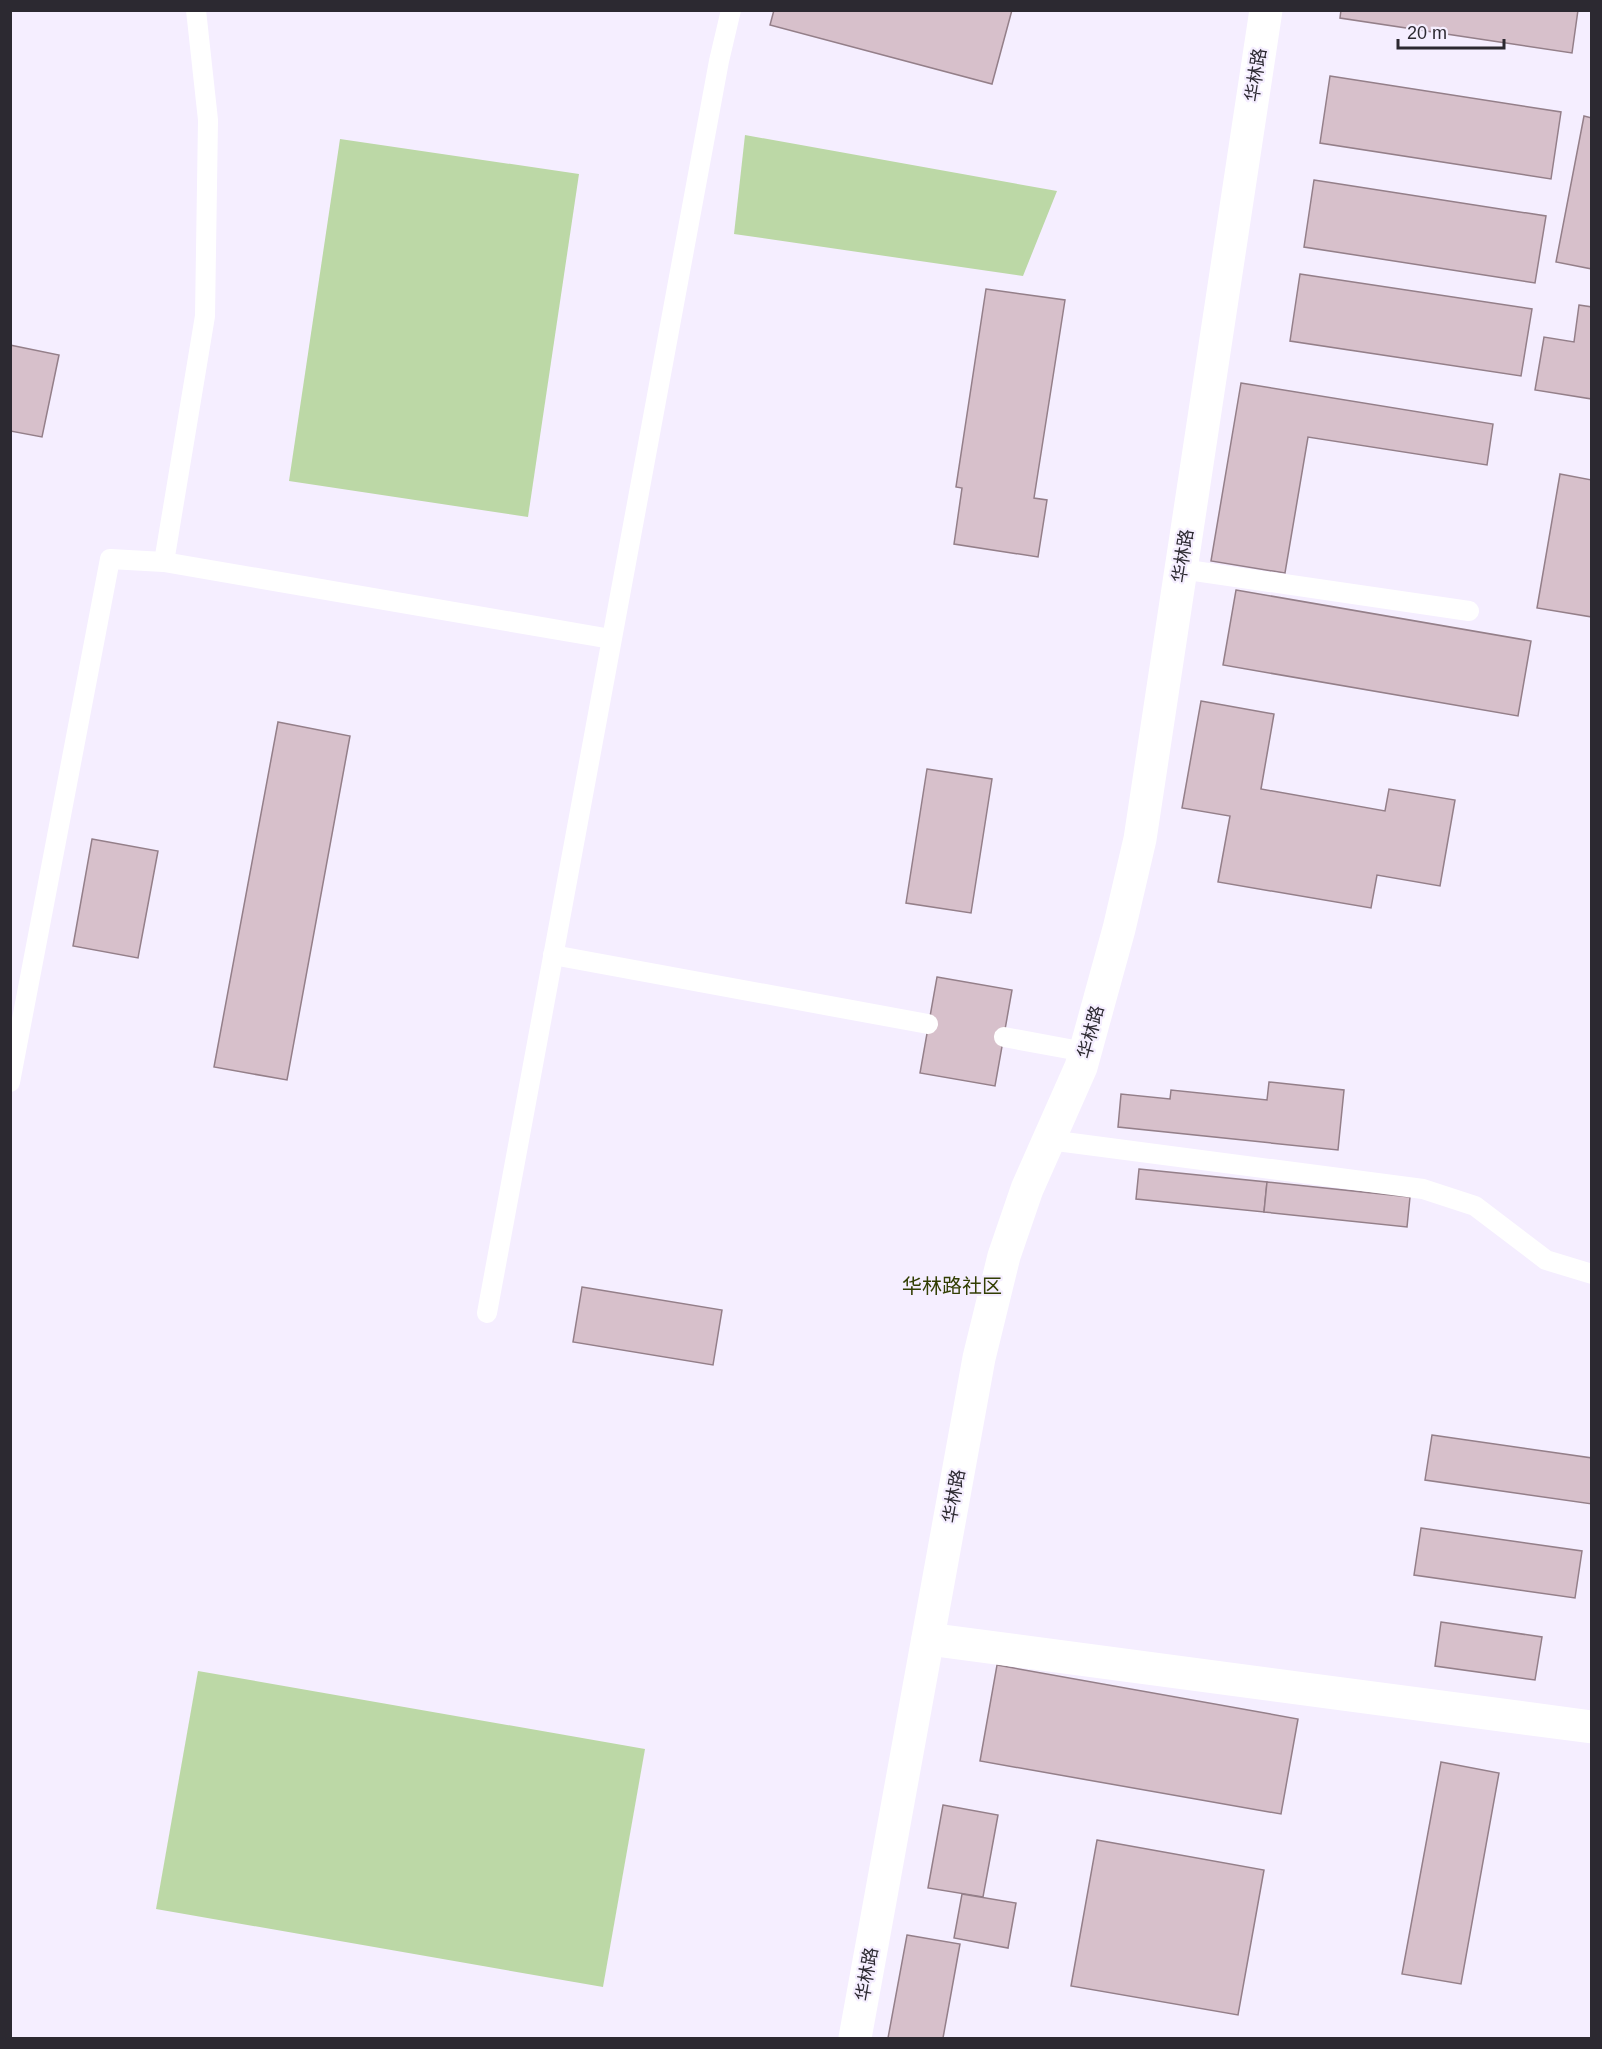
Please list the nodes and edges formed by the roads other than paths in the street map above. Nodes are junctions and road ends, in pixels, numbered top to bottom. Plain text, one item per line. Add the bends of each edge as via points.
1 (196, 10) edge
2 (731, 10) edge
3 (1266, 10) edge
4 (164, 562) junction
5 (1181, 569) junction
6 (1469, 611) dead end
7 (611, 639) junction
8 (554, 955) junction
9 (928, 1024) dead end
10 (1004, 1037) dead end
11 (1085, 1052) junction
12 (10, 1082) edge
13 (1049, 1140) junction
14 (1592, 1274) edge
15 (488, 1313) dead end
16 (928, 1639) junction
17 (1592, 1727) edge
18 (855, 2038) edge

1 - 4 lane via 208,120 205,316
2 - 7 lane
3 - 5 street, 华林路
4 - 7 lane
4 - 12 lane via 110,559
5 - 6 lane
5 - 11 street, 华林路 via 1140,839
7 - 8 lane
8 - 9 lane
8 - 15 lane
10 - 11 lane
11 - 13 street, 华林路
13 - 14 lane via 1423,1189 1475,1206 1546,1260
13 - 16 street, 华林路 via 1004,1256 981,1346
16 - 17 street
16 - 18 street, 华林路

